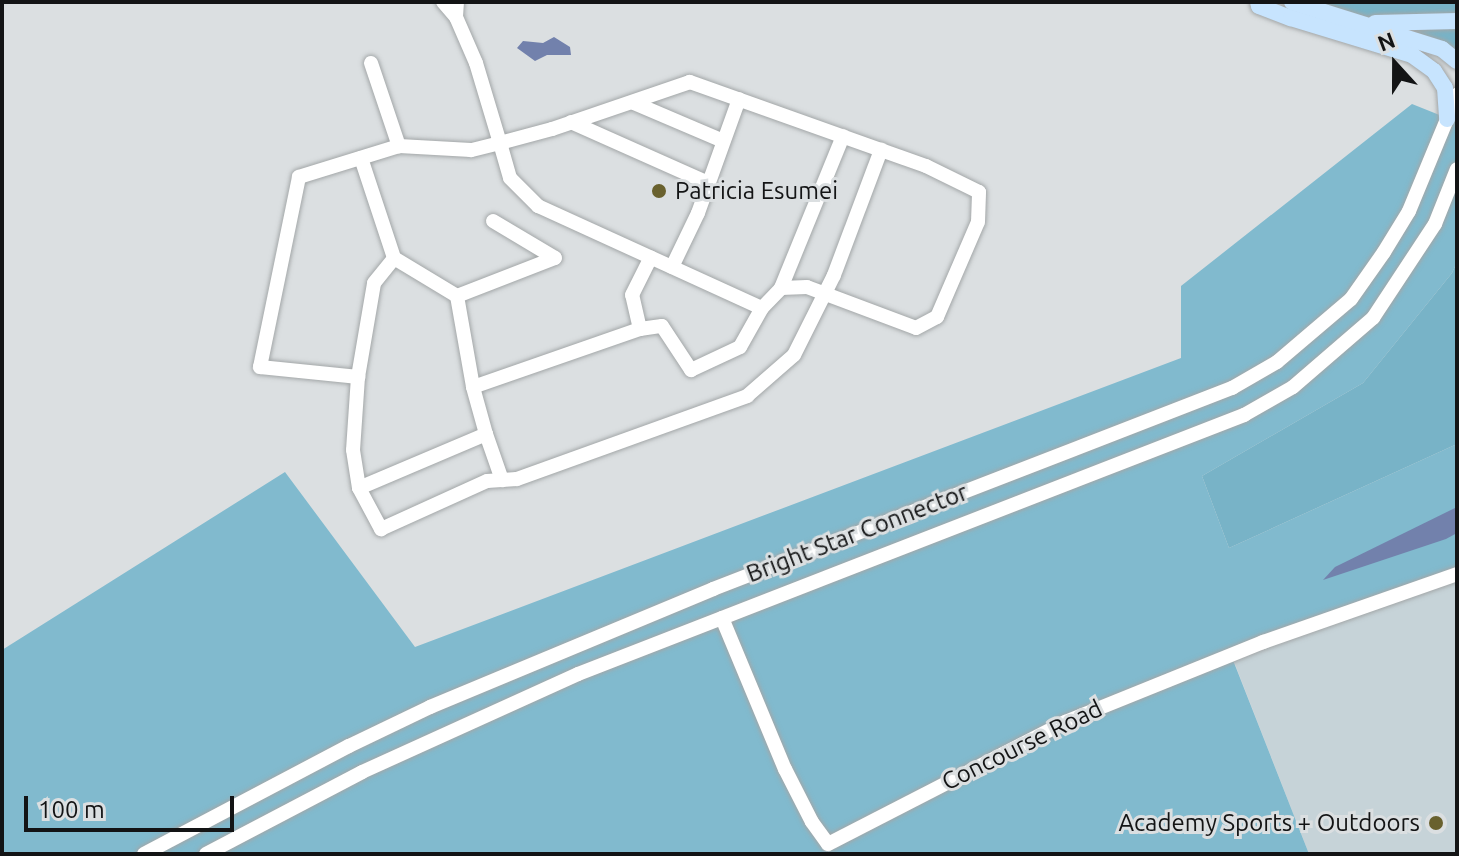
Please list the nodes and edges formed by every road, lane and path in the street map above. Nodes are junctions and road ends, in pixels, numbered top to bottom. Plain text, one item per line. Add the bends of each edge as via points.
1 (443, 2) edge
2 (1258, 2) edge
3 (1292, 2) edge
4 (456, 9) edge
5 (1457, 21) edge
6 (1363, 23) junction
7 (1450, 47) edge
8 (1457, 61) edge
9 (371, 63) dead end
10 (1457, 95) edge
11 (739, 99) junction
12 (634, 103) junction
13 (1447, 119) junction
14 (571, 122) junction
15 (843, 136) junction
16 (723, 141) junction
17 (500, 143) junction
18 (399, 146) junction
19 (881, 150) junction
20 (361, 158) junction
21 (1457, 169) edge
22 (708, 183) junction
23 (493, 221) dead end
24 (651, 257) junction
25 (394, 258) junction
26 (672, 267) junction
27 (781, 288) junction
28 (825, 294) junction
29 (457, 296) junction
30 (762, 308) junction
31 (640, 329) junction
32 (358, 377) junction
33 (473, 387) junction
34 (486, 434) junction
35 (502, 480) junction
36 (359, 488) junction
37 (1457, 574) edge
38 (722, 618) junction
39 (144, 854) edge
40 (206, 854) edge

1 - 4 street
2 - 13 main road via 1291,18 1412,55 1434,71 1445,88
3 - 6 main road
4 - 17 street
5 - 6 main road
6 - 7 main road
7 - 8 main road
9 - 18 street
10 - 13 street, Bright Star Connector
11 - 12 street via 690,82
11 - 15 street
11 - 16 street
12 - 14 street
12 - 16 street
13 - 39 street, Bright Star Connector via 1409,211 1351,299 1277,362 1232,388 540,660 349,746
14 - 17 street
14 - 22 street
15 - 19 street
15 - 27 street
16 - 22 street
17 - 18 street via 471,150
17 - 24 street via 510,178 538,206
18 - 20 street
19 - 28 street
19 - 28 street via 979,192 978,222 937,317 916,328
20 - 25 street
20 - 32 street via 299,177 260,367
21 - 38 street, Bright Star Connector via 1435,224 1373,318 1293,387 1244,415
22 - 26 street
23 - 29 street via 555,258
24 - 26 street
24 - 31 street via 632,295
25 - 29 street
25 - 32 street via 374,283
26 - 30 street
27 - 28 street via 807,287
27 - 30 street
28 - 35 street via 794,355 747,396
29 - 33 street
30 - 31 street via 740,347 691,370 662,326
31 - 33 street
32 - 36 street via 353,450
33 - 34 street
34 - 35 street
34 - 36 street
35 - 36 street via 487,481 381,529
37 - 38 street, Concourse Road via 1263,642 1065,722 828,844 785,769
38 - 40 street, Bright Star Connector via 442,734

